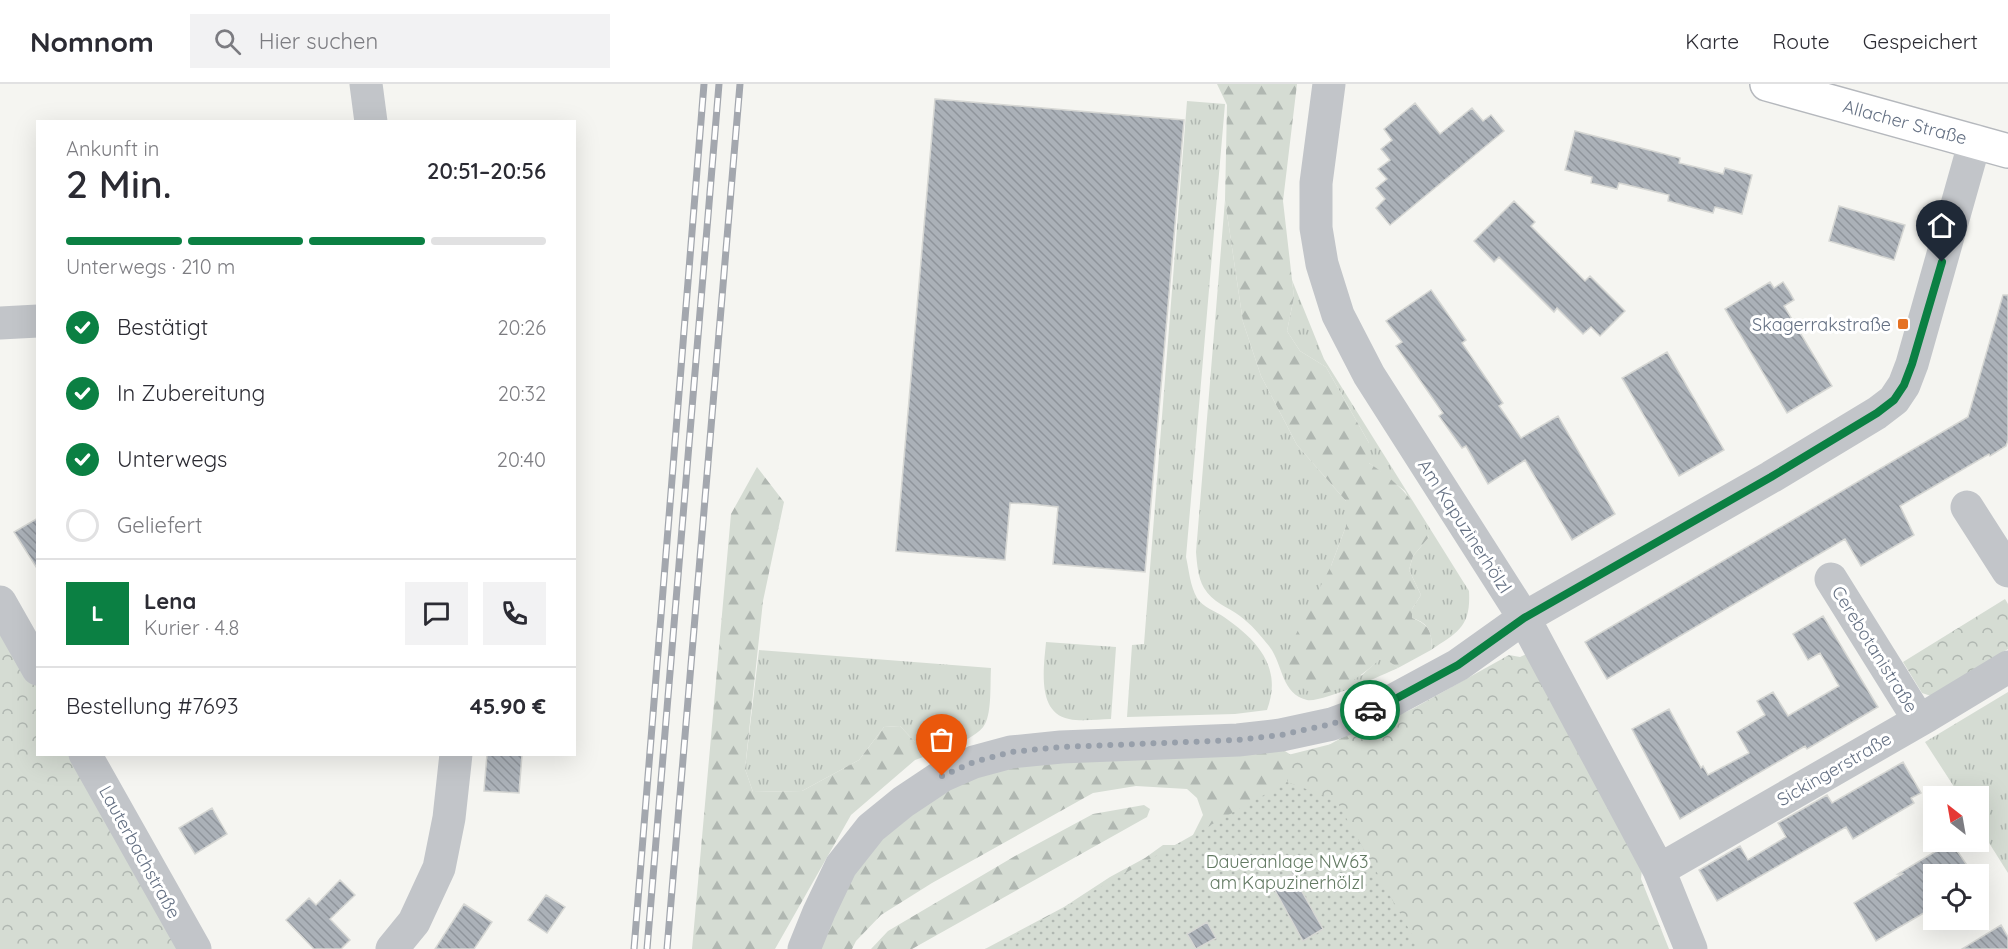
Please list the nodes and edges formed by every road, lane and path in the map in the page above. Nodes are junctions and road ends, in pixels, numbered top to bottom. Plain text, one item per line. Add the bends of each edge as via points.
1 (366, 84) edge
2 (1329, 84) edge
3 (1767, 84) edge
4 (371, 120) edge
5 (1975, 141) junction
6 (2008, 151) edge
7 (36, 321) edge
8 (0, 323) edge
9 (1967, 507) dead end
10 (2008, 571) edge
11 (1831, 579) dead end
12 (0, 602) edge
13 (1524, 618) junction
14 (36, 665) edge
15 (2008, 667) edge
16 (1919, 720) junction
17 (87, 756) edge
18 (456, 756) edge
19 (1659, 870) junction
20 (195, 949) edge
21 (392, 949) edge
22 (804, 949) edge
23 (1691, 949) edge

1 - 4 street
2 - 13 street, Am Kapuzinerhölzl via 1316,183 1316,228 1322,264 1338,315 1369,375
3 - 5 main road, Allacher Straße
5 - 6 main road, Allacher Straße
5 - 13 street via 1912,364 1894,400 1780,471
7 - 8 street
9 - 10 street
11 - 16 street, Cerebotanistraße
12 - 14 street
13 - 19 street, Am Kapuzinerhölzl
13 - 22 street via 1447,670 1386,704 1332,724 1238,740 1011,752 942,776 871,828 841,866
15 - 16 street, Sickingerstraße
16 - 19 street, Sickingerstraße
17 - 20 street, Lauterbachstraße
18 - 21 street via 439,868 414,922
19 - 23 street, Am Kapuzinerhölzl

